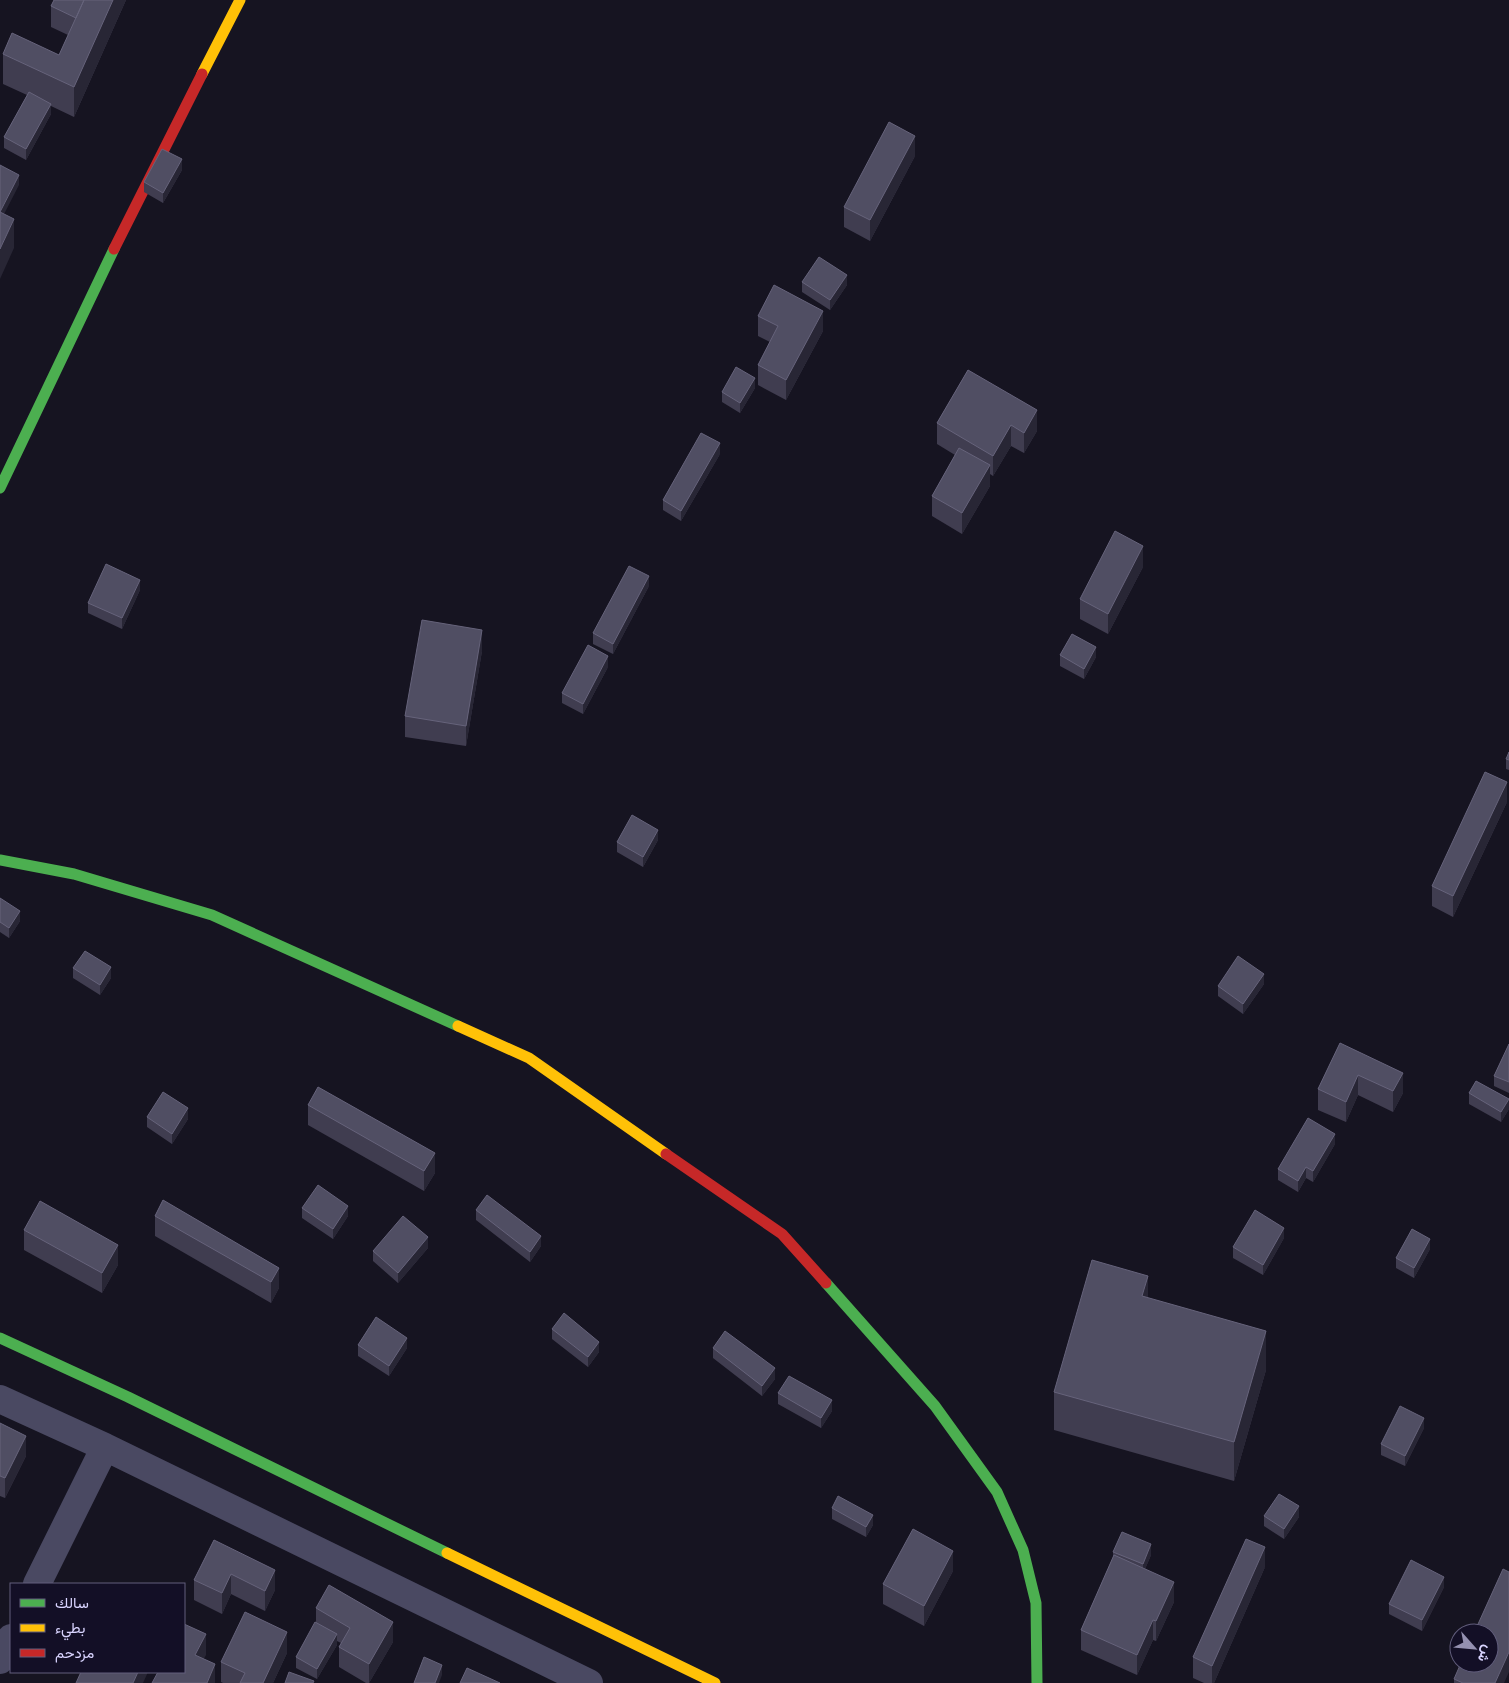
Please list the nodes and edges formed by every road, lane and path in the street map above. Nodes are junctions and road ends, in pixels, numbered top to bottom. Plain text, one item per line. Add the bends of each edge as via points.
1 (240, 0) edge
2 (0, 488) edge
3 (0, 860) edge
4 (0, 1338) edge
5 (0, 1399) edge
6 (105, 1447) junction
7 (38, 1583) edge
8 (10, 1640) edge
9 (0, 1660) edge
10 (589, 1683) edge
11 (715, 1683) edge
12 (1036, 1683) edge

1 - 2 street via 134,206
3 - 12 street via 74,874 212,915 529,1058 782,1234 935,1406 996,1492 1023,1550 1036,1603
4 - 11 street via 137,1401
5 - 6 street
6 - 7 street
6 - 10 street
8 - 9 street

